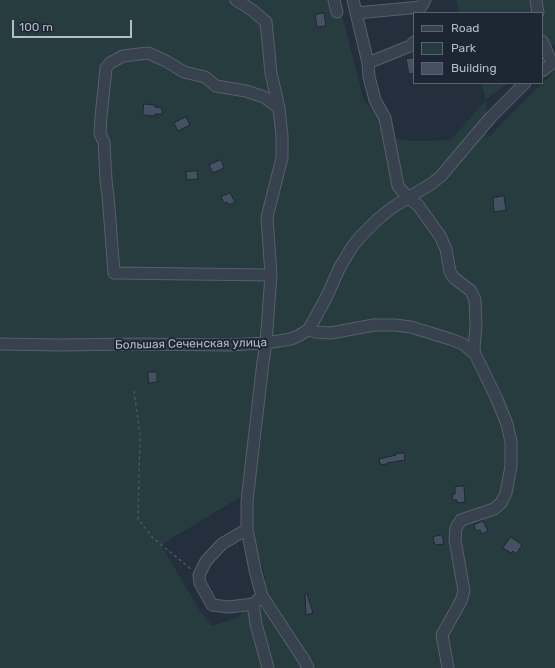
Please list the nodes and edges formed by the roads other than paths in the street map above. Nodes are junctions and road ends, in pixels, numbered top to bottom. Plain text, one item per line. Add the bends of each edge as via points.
1 (236, 0) edge
2 (334, 0) edge
3 (353, 0) edge
4 (536, 0) edge
5 (422, 7) edge
6 (337, 12) dead end
7 (538, 12) edge
8 (356, 13) junction
9 (413, 43) edge
10 (543, 43) edge
11 (554, 62) edge
12 (368, 63) junction
13 (543, 70) edge
14 (524, 84) edge
15 (279, 108) junction
16 (408, 198) junction
17 (271, 275) junction
18 (309, 329) junction
19 (0, 344) edge
20 (266, 344) junction
21 (475, 354) junction
22 (247, 529) junction
23 (262, 596) junction
24 (253, 604) junction
25 (268, 668) edge
26 (308, 668) edge
27 (448, 668) edge

1 - 15 street via 266,22 271,73
2 - 6 street
3 - 8 street
4 - 7 street
5 - 8 street
8 - 12 street
9 - 12 street
10 - 11 street
11 - 13 street
12 - 16 street via 375,100 385,118 398,186
14 - 16 street via 490,118 441,176
15 - 17 street via 282,158 267,217
15 - 17 street via 264,97 216,86 205,77 184,72 166,60 148,53 123,56 106,68 100,134 104,142 114,273
16 - 18 street via 378,219 356,242 340,267
16 - 21 street via 418,204 440,236 454,278 472,291 475,300
17 - 20 street
18 - 20 street, Большая Сеченская улица via 291,339
18 - 21 street via 331,333 374,325 405,326 463,344
19 - 20 street, Большая Сеченская улица
20 - 22 street via 247,501
21 - 27 street via 507,424 511,442 511,466 501,503 494,509 461,520 456,528 455,540 464,591 442,635
22 - 23 street
22 - 24 street via 222,544 206,561 199,575 200,583 212,605 229,607
23 - 24 street
23 - 26 street
24 - 25 street

